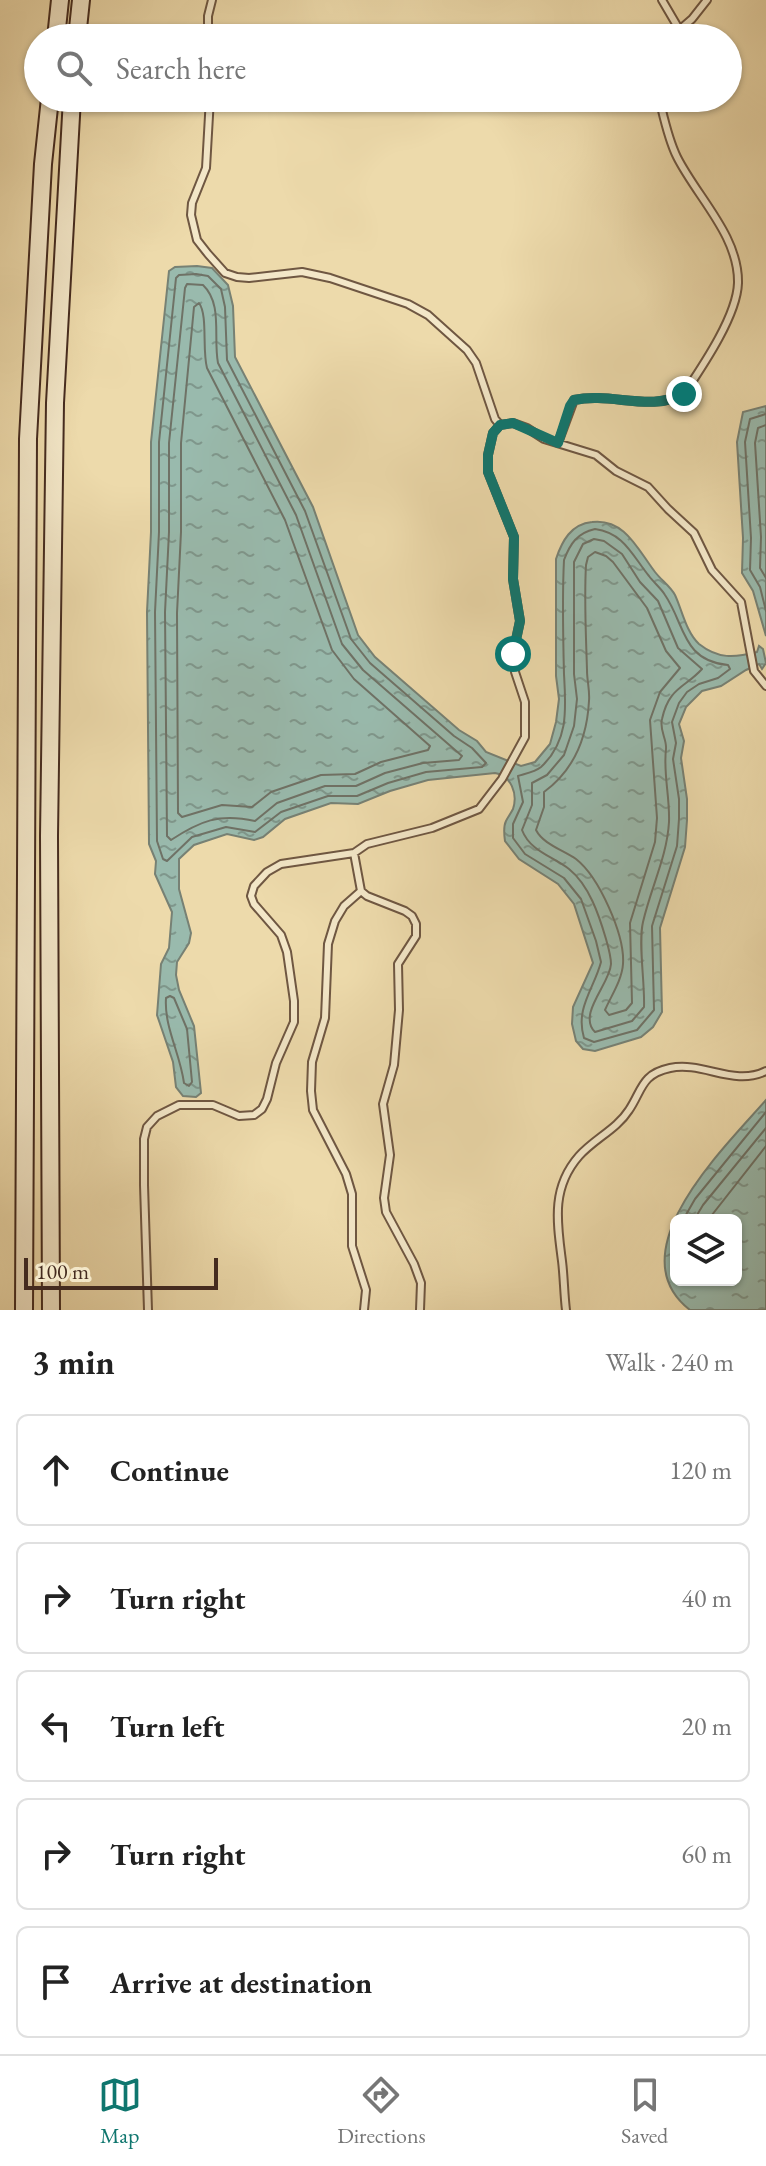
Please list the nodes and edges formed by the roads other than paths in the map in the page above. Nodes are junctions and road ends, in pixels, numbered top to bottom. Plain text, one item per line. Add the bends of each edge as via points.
1 (60, 0) edge
2 (81, 0) edge
3 (212, 0) edge
4 (662, 0) edge
5 (707, 0) edge
6 (57, 24) edge
7 (78, 24) edge
8 (208, 24) edge
9 (676, 24) edge
10 (686, 24) edge
11 (49, 112) edge
12 (71, 112) edge
13 (209, 112) edge
14 (663, 112) edge
15 (500, 425) junction
16 (558, 443) junction
17 (766, 686) edge
18 (354, 853) junction
19 (361, 891) junction
20 (766, 1071) edge
21 (24, 1310) edge
22 (51, 1310) edge
23 (148, 1310) edge
24 (364, 1310) edge
25 (420, 1310) edge
26 (566, 1310) edge

1 - 6 main road
2 - 7 main road
3 - 8 lane
4 - 9 lane
5 - 10 lane
11 - 21 main road via 28,439
12 - 22 main road via 55,403 49,836
13 - 15 lane via 206,168 191,215 197,240 225,273 249,278 302,272 428,315 476,363
14 - 16 lane via 678,160 734,252 736,298 684,394 658,403 612,397 574,400
15 - 16 lane via 513,423
15 - 18 lane via 493,433 488,472 514,537 520,621 513,654 525,702 525,737 479,809 367,844
16 - 17 lane via 596,455 648,487 694,533 712,570 741,602 754,671
18 - 19 lane
18 - 23 lane via 281,864 254,886 254,904 281,935 287,952 294,1022 267,1099 254,1115 239,1116 213,1105 179,1105 147,1127
19 - 24 lane via 344,906 328,944 325,1018 312,1062 311,1091 313,1110 352,1194 352,1246 366,1290
19 - 25 lane via 405,911 416,924 416,936 398,964 394,1065 383,1104 390,1155 386,1212 421,1283
20 - 26 lane via 742,1077 684,1066 666,1069 652,1075 629,1110 586,1148 571,1166 557,1203

